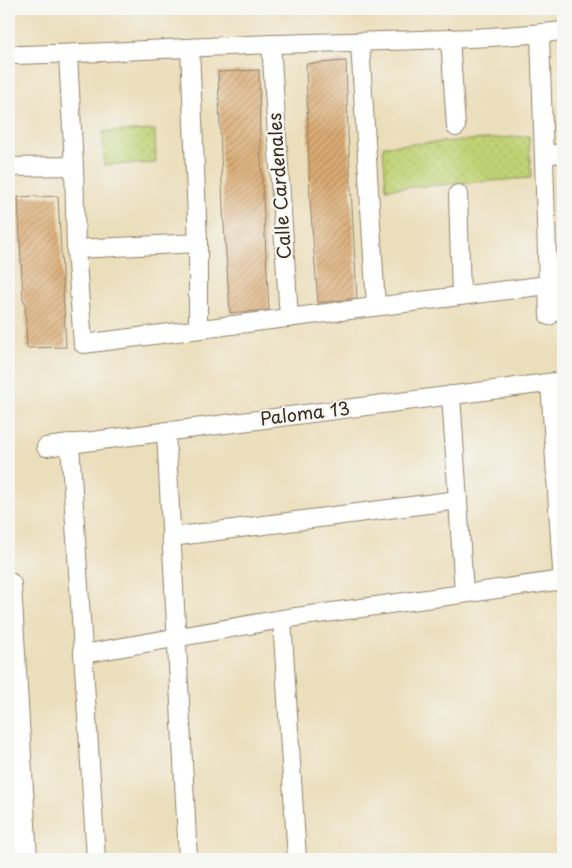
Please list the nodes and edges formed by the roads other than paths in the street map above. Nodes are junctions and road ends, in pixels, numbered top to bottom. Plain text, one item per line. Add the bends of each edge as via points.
1 (563, 31) edge
2 (540, 34) junction
3 (450, 38) junction
4 (360, 42) junction
5 (271, 44) junction
6 (190, 48) junction
7 (9, 55) edge
8 (68, 55) junction
9 (456, 126) dead end
10 (563, 153) edge
11 (544, 155) junction
12 (74, 166) junction
13 (9, 167) edge
14 (458, 194) dead end
15 (198, 243) junction
16 (76, 249) junction
17 (547, 285) junction
18 (461, 295) junction
19 (376, 306) junction
20 (549, 316) dead end
21 (289, 318) junction
22 (198, 329) junction
23 (557, 382) edge
24 (451, 395) junction
25 (166, 431) junction
26 (70, 443) junction
27 (46, 447) dead end
28 (458, 500) junction
29 (171, 537) junction
30 (563, 580) edge
31 (9, 585) edge
32 (563, 585) edge
33 (464, 592) junction
34 (282, 619) junction
35 (176, 638) junction
36 (83, 654) junction
37 (25, 859) edge
38 (96, 859) edge
39 (188, 859) edge
40 (297, 859) edge

1 - 2 street
2 - 3 street
2 - 11 street
3 - 4 street
3 - 9 street
4 - 5 street
4 - 19 street
5 - 6 street
5 - 21 street, Calle Cardenales
6 - 8 street
6 - 15 street
7 - 8 street
8 - 12 street
10 - 11 street
11 - 17 street
12 - 13 street
12 - 16 street
14 - 18 street
15 - 16 street
15 - 22 street
16 - 22 street via 84,344
17 - 18 street
17 - 20 street
18 - 19 street
19 - 21 street
21 - 22 street
23 - 24 street, Paloma 13
23 - 30 street
24 - 25 street, Paloma 13
24 - 28 street
25 - 26 street, Paloma 13
25 - 29 street
26 - 27 street, Paloma 13
26 - 36 street
28 - 29 street
28 - 33 street
29 - 35 street
30 - 32 street
30 - 33 street
31 - 37 street
33 - 34 street
34 - 35 street
34 - 40 street
35 - 36 street
35 - 39 street
36 - 38 street

